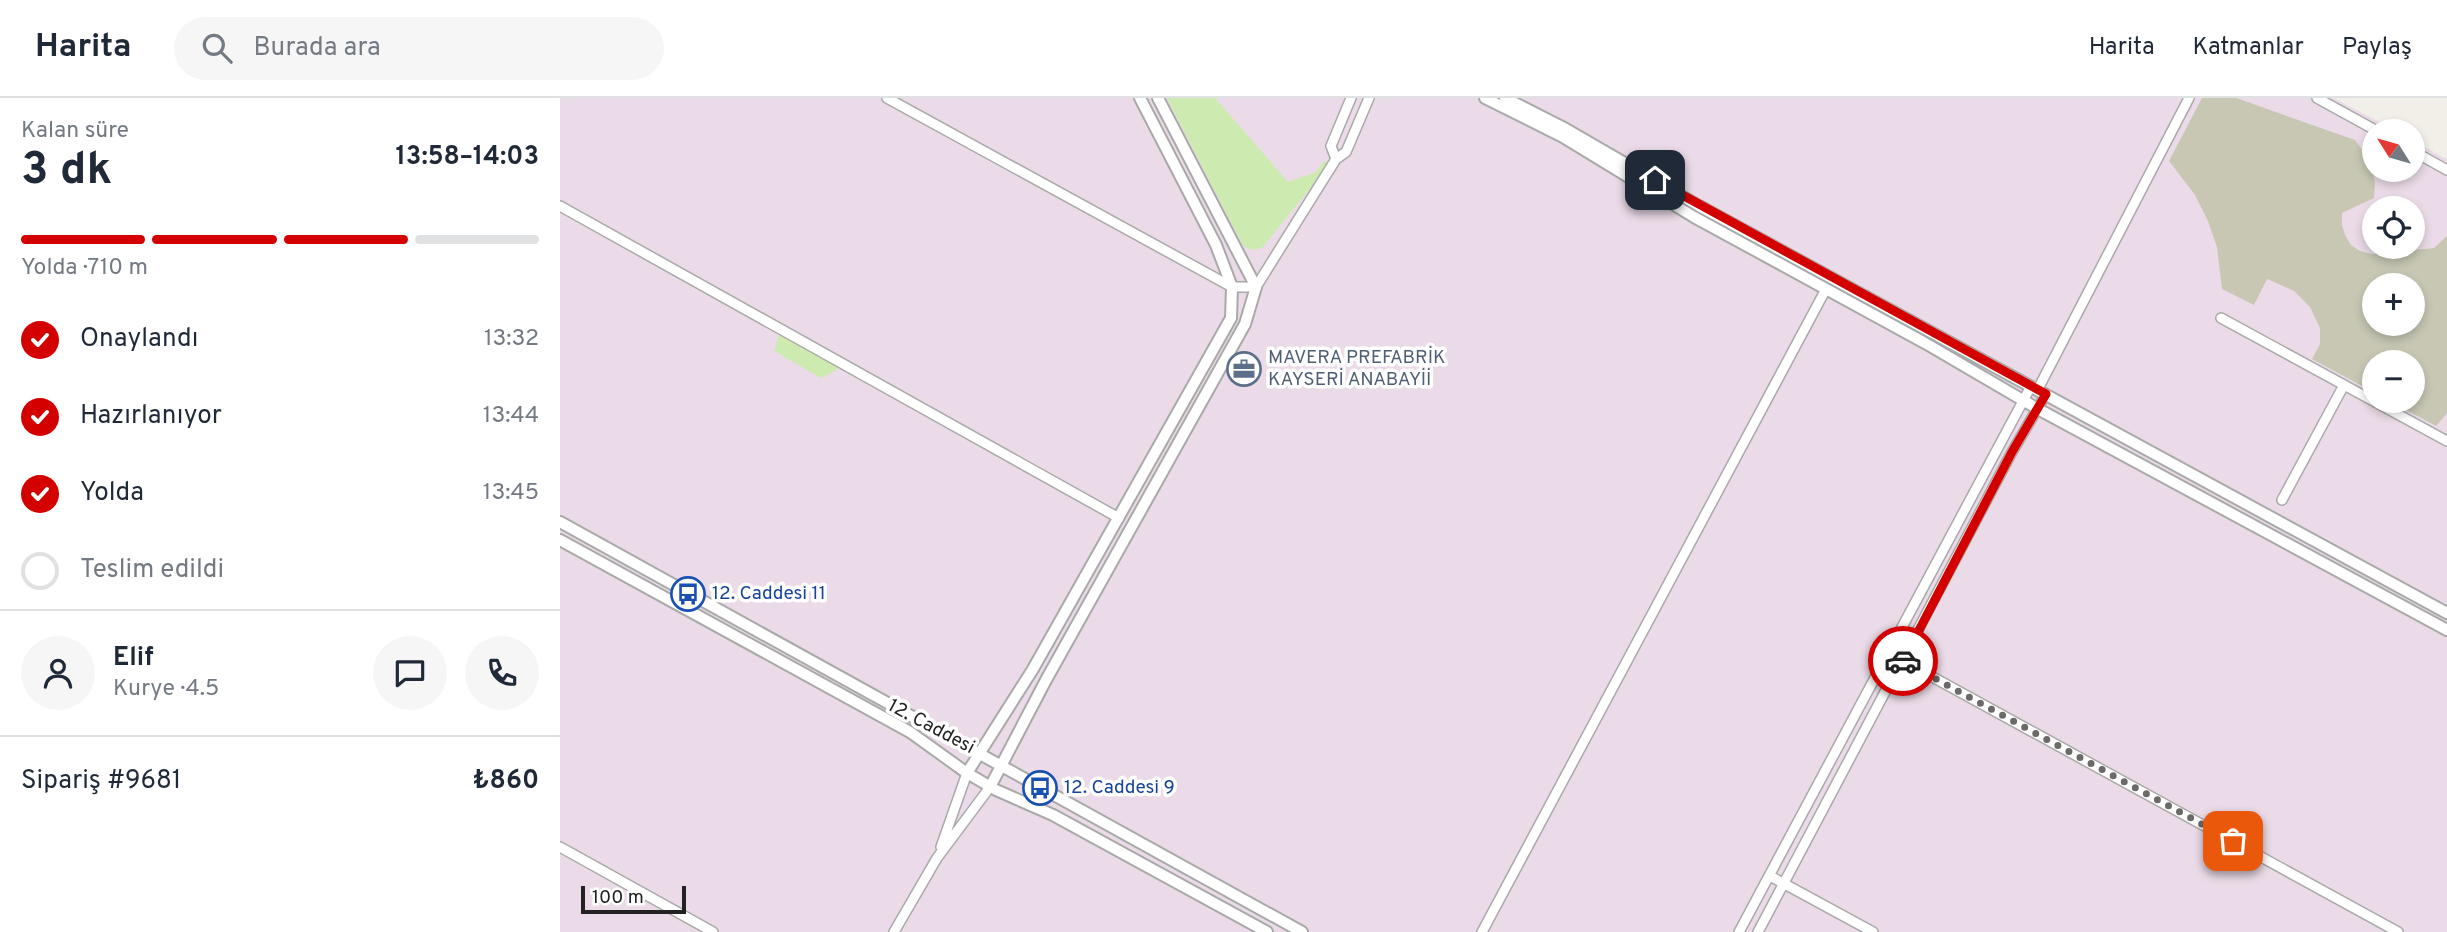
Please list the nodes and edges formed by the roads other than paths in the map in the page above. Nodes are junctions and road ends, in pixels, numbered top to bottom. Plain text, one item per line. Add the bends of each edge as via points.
1 (887, 98) edge
2 (1140, 98) edge
3 (1158, 98) edge
4 (1351, 98) edge
5 (1369, 98) edge
6 (1485, 98) edge
7 (1505, 98) edge
8 (2189, 98) edge
9 (2317, 98) edge
10 (2362, 123) edge
11 (2426, 158) edge
12 (1336, 159) junction
13 (2447, 170) edge
14 (560, 206) edge
15 (1256, 286) junction
16 (1231, 287) junction
17 (1825, 289) junction
18 (2221, 318) dead end
19 (2344, 385) junction
20 (2038, 390) junction
21 (2022, 400) junction
22 (2038, 409) junction
23 (2447, 441) edge
24 (2229, 496) junction
25 (2282, 500) dead end
26 (2222, 509) junction
27 (1119, 518) junction
28 (560, 522) edge
29 (1132, 524) junction
30 (560, 540) edge
31 (2447, 613) edge
32 (2447, 630) edge
33 (1887, 652) junction
34 (1902, 660) junction
35 (978, 752) junction
36 (1002, 765) junction
37 (967, 773) junction
38 (990, 787) junction
39 (560, 847) edge
40 (937, 858) junction
41 (1770, 876) junction
42 (1784, 883) junction
43 (713, 932) edge
44 (894, 932) edge
45 (1267, 932) edge
46 (1303, 932) edge
47 (1482, 932) edge
48 (1739, 932) edge
49 (1758, 932) edge
50 (1872, 932) edge
51 (2398, 932) edge

1 - 16 street
2 - 16 street via 1216,245
3 - 15 street
4 - 12 street via 1331,146
5 - 12 street via 1346,152
6 - 17 street
7 - 20 street
8 - 20 street
9 - 10 street
11 - 13 street
12 - 15 street
14 - 27 street
15 - 16 street
15 - 29 street via 1245,324
16 - 27 street via 1231,318
17 - 21 street
17 - 47 street
18 - 19 street
19 - 23 street
19 - 25 street
20 - 21 street
20 - 22 street
20 - 24 street
21 - 22 street
21 - 33 street
22 - 26 street
22 - 34 street
24 - 26 street
24 - 31 street
26 - 32 street
27 - 29 street
27 - 35 street via 1033,669
28 - 35 street, 12. Caddesi
29 - 36 street
30 - 37 street, 12. Caddesi via 910,732
33 - 34 street
33 - 41 street
34 - 42 street
34 - 51 street
35 - 36 street, 12. Caddesi
35 - 37 street
36 - 38 street
36 - 46 street, 12. Caddesi
37 - 38 street, 12. Caddesi
37 - 40 street
38 - 40 street
38 - 45 street, 12. Caddesi via 1053,815
39 - 43 street
40 - 44 street
41 - 42 street
41 - 48 street
42 - 49 street
42 - 50 street

